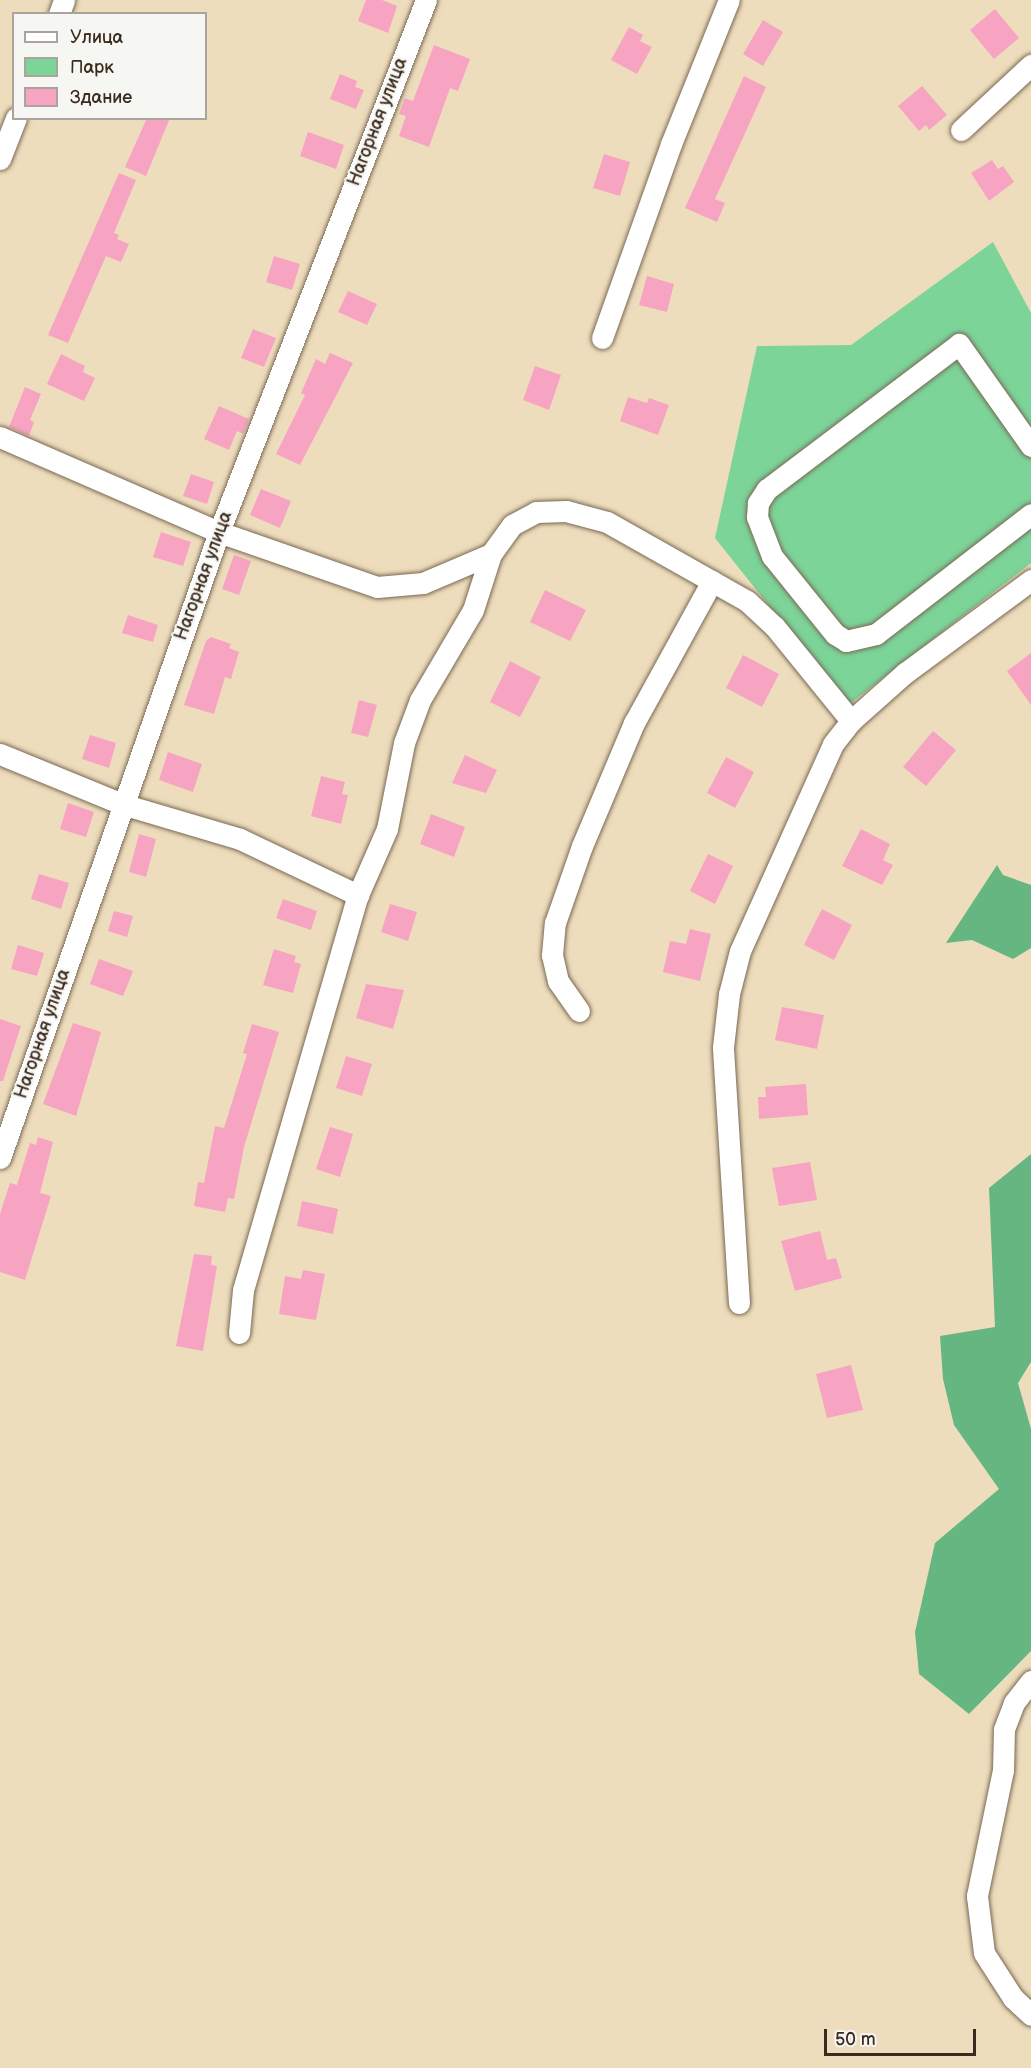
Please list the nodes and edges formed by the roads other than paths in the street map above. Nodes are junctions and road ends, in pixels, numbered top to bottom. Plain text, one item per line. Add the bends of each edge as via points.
1 (426, 0) edge
2 (729, 0) edge
3 (1031, 65) edge
4 (15, 120) edge
5 (961, 130) dead end
6 (0, 159) edge
7 (602, 338) dead end
8 (0, 437) edge
9 (1031, 446) edge
10 (1031, 514) edge
11 (219, 532) junction
12 (491, 554) junction
13 (1031, 580) edge
14 (712, 581) junction
15 (851, 721) junction
16 (0, 754) edge
17 (122, 804) junction
18 (358, 895) junction
19 (579, 1011) dead end
20 (0, 1158) edge
21 (739, 1303) dead end
22 (239, 1332) dead end
23 (1031, 1681) edge
24 (1031, 2015) edge

1 - 11 street, Нагорная улица
2 - 7 street via 671,144
3 - 5 street
4 - 6 street
8 - 11 street
9 - 10 street via 959,344 767,489 758,503 757,517 772,556 834,634 846,641 876,634
11 - 12 street via 376,587 423,583
11 - 17 street, Нагорная улица
12 - 14 street via 512,525 536,512 566,512 607,522
12 - 18 street via 473,610 416,711 404,743 387,829
13 - 15 street via 905,673
14 - 15 street via 747,601 775,627
14 - 19 street via 634,723 582,846 555,923 552,955 558,981
15 - 21 street via 833,744 782,857 740,951 729,994 723,1047
16 - 17 street
17 - 18 street via 240,839
17 - 20 street, Нагорная улица
18 - 22 street via 243,1290
23 - 24 street via 1014,1703 1004,1729 1003,1770 977,1896 984,1953 1013,1998

